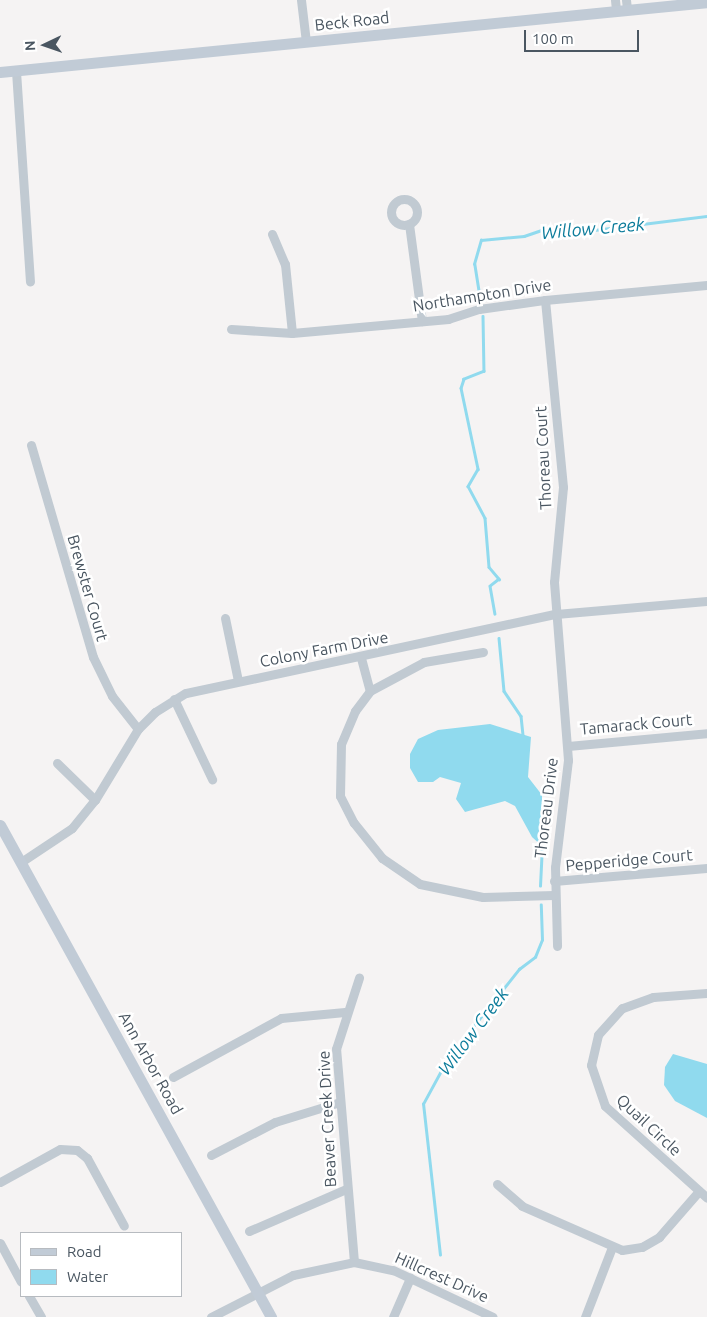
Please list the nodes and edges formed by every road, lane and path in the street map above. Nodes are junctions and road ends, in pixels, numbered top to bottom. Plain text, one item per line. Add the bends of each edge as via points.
1 (301, 0) edge
2 (707, 2) edge
3 (621, 4) edge
4 (306, 42) junction
5 (16, 71) junction
6 (0, 72) edge
7 (409, 224) dead end
8 (272, 234) dead end
9 (30, 282) dead end
10 (707, 285) edge
11 (546, 300) junction
12 (422, 321) junction
13 (231, 329) dead end
14 (292, 333) junction
15 (31, 446) dead end
16 (707, 601) edge
17 (556, 614) junction
18 (225, 618) dead end
19 (483, 652) dead end
20 (361, 658) junction
21 (238, 681) junction
22 (370, 690) junction
23 (174, 699) junction
24 (138, 729) junction
25 (707, 733) edge
26 (568, 746) junction
27 (57, 763) dead end
28 (212, 779) dead end
29 (95, 800) junction
30 (0, 826) edge
31 (21, 862) junction
32 (707, 868) edge
33 (554, 881) junction
34 (554, 895) junction
35 (557, 946) dead end
36 (359, 978) dead end
37 (707, 993) edge
38 (346, 1012) junction
39 (173, 1077) dead end
40 (340, 1102) junction
41 (211, 1155) dead end
42 (0, 1182) edge
43 (497, 1184) dead end
44 (346, 1189) junction
45 (699, 1191) junction
46 (707, 1198) edge
47 (124, 1226) dead end
48 (250, 1231) dead end
49 (0, 1243) edge
50 (612, 1248) junction
51 (354, 1262) junction
52 (410, 1278) junction
53 (20, 1280) edge
54 (257, 1292) junction
55 (30, 1297) edge
56 (41, 1317) edge
57 (211, 1317) edge
58 (271, 1317) edge
59 (394, 1317) edge
60 (493, 1317) edge
61 (585, 1317) edge

1 - 4 street
2 - 3 main road, Beck Road
3 - 4 main road, Beck Road
4 - 5 main road, Beck Road
5 - 6 main road, Beck Road
5 - 9 street
7 - 12 street
8 - 14 street via 286,264
10 - 11 street, Northampton Drive
11 - 12 street, Northampton Drive
11 - 17 street, Thoreau Court via 563,487 554,567
12 - 14 street, Northampton Drive
13 - 14 street, Northampton Drive
15 - 24 street, Brewster Court via 93,657 112,696
16 - 17 street, Colony Farm Drive
17 - 20 street, Colony Farm Drive
17 - 26 street, Thoreau Drive
18 - 21 street
19 - 22 street via 424,662
20 - 21 street, Colony Farm Drive
20 - 22 street
21 - 23 street, Colony Farm Drive
22 - 34 street via 346,732 338,777 348,814 382,858 406,877 435,888 482,896
23 - 24 street, Colony Farm Drive
23 - 28 street
24 - 29 street, Colony Farm Drive
25 - 26 street, Tamarack Court
26 - 33 street, Thoreau Drive
27 - 29 street
29 - 31 street, Colony Farm Drive via 65,834
30 - 31 main road, Ann Arbor Road
31 - 54 main road, Ann Arbor Road
32 - 33 street, Pepperidge Court
33 - 34 street, Thoreau Drive
34 - 35 street, Thoreau Drive
36 - 38 street, Beaver Creek Drive
37 - 45 street, Quail Circle via 653,998 622,1008 598,1035 591,1065 605,1106
38 - 39 street via 281,1018
38 - 40 street, Beaver Creek Drive via 336,1049
40 - 41 street via 275,1122
40 - 44 street, Beaver Creek Drive
42 - 47 street via 60,1149 77,1150 87,1158
43 - 50 street via 522,1206
44 - 48 street
44 - 51 street, Beaver Creek Drive
45 - 46 street, Quail Circle
45 - 50 street via 652,1242 633,1249
49 - 53 street
50 - 61 street
51 - 52 street, Hillcrest Drive
51 - 54 street, Hillcrest Drive via 310,1269
52 - 59 street
52 - 60 street, Hillcrest Drive
54 - 57 street, Hillcrest Drive
54 - 58 main road, Ann Arbor Road
55 - 56 street

